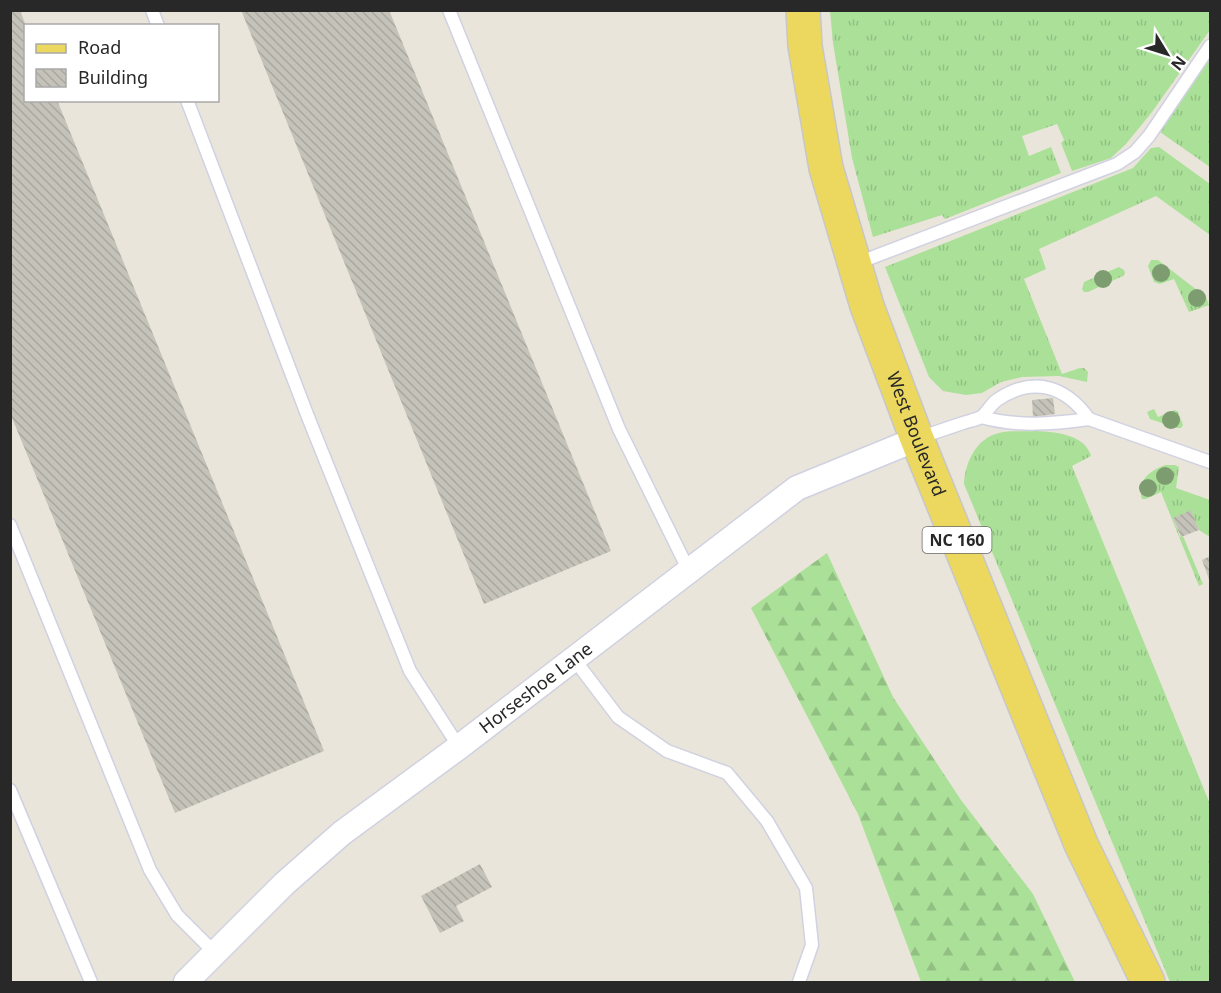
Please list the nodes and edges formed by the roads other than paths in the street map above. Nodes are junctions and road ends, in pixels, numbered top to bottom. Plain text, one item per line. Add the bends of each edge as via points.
1 (449, 10) edge
2 (803, 10) edge
3 (1210, 46) edge
4 (188, 102) edge
5 (854, 264) junction
6 (981, 417) junction
7 (1089, 419) junction
8 (917, 439) junction
9 (1210, 462) edge
10 (10, 525) edge
11 (689, 571) junction
12 (574, 659) junction
13 (459, 747) junction
14 (10, 790) edge
15 (1081, 844) junction
16 (215, 953) junction
17 (91, 982) edge
18 (186, 982) edge
19 (799, 982) edge
20 (1124, 982) edge
21 (1148, 982) edge

1 - 11 lane via 619,429
2 - 5 main road, West Boulevard / NC 160 via 805,46 826,168
3 - 5 lane via 1149,136 1117,164
4 - 13 lane via 410,671
5 - 8 main road, West Boulevard / NC 160
6 - 7 lane via 1012,423
6 - 7 lane via 1006,394 1041,387 1057,389 1071,398
6 - 8 lane
7 - 9 lane
8 - 11 street, Horseshoe Lane via 797,488
8 - 15 main road, West Boulevard / NC 160
10 - 16 lane via 150,870 177,915
11 - 12 street, Horseshoe Lane
12 - 13 street, Horseshoe Lane
12 - 19 lane via 618,717 667,751 727,773 767,821 806,888 812,945
13 - 16 street, Horseshoe Lane via 342,833
14 - 17 lane
15 - 20 main road, West Boulevard / NC 160
15 - 21 main road, West Boulevard / NC 160
16 - 18 street, Horseshoe Lane

